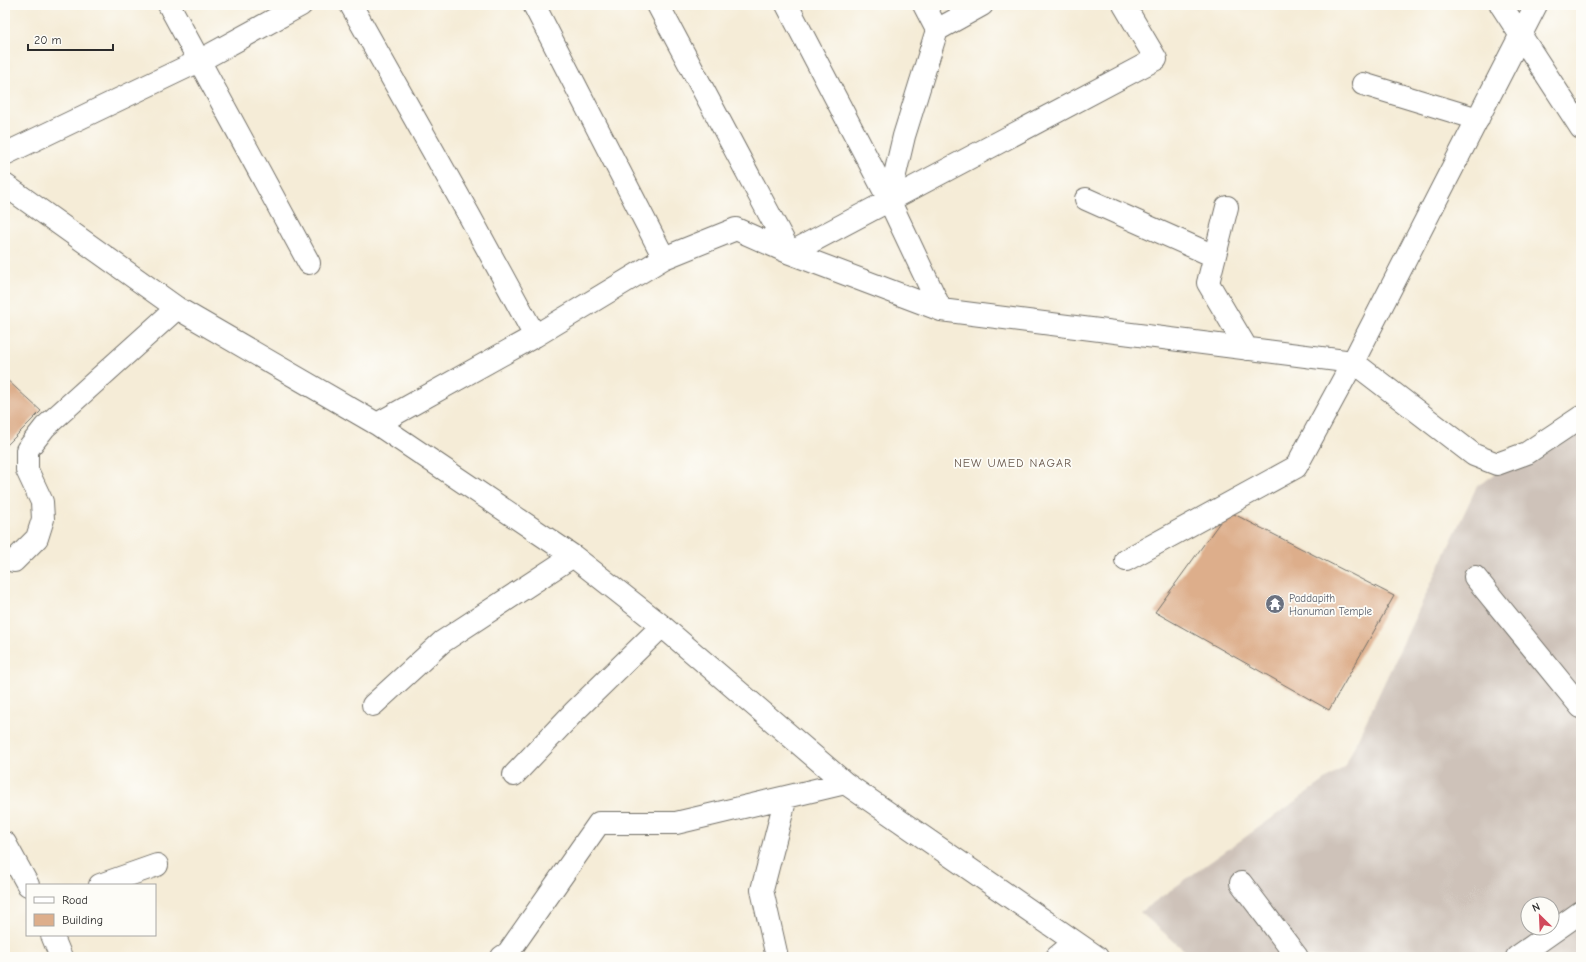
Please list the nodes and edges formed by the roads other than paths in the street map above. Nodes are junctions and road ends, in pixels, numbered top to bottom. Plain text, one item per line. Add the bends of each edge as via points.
1 (169, 5) edge
2 (301, 5) edge
3 (351, 5) edge
4 (534, 5) edge
5 (658, 5) edge
6 (787, 5) edge
7 (924, 5) edge
8 (982, 5) edge
9 (1124, 5) edge
10 (1501, 5) edge
11 (1536, 5) edge
12 (937, 30) junction
13 (1520, 35) junction
14 (199, 61) junction
15 (1363, 84) dead end
16 (1478, 119) junction
17 (1581, 128) edge
18 (5, 154) edge
19 (5, 185) edge
20 (1086, 198) dead end
21 (889, 200) junction
22 (1227, 207) dead end
23 (790, 252) junction
24 (1214, 256) junction
25 (664, 258) junction
26 (309, 263) dead end
27 (177, 308) junction
28 (940, 310) junction
29 (535, 336) junction
30 (1247, 349) junction
31 (1353, 362) junction
32 (1581, 416) edge
33 (377, 424) junction
34 (573, 556) junction
35 (1126, 560) dead end
36 (14, 561) dead end
37 (1475, 577) dead end
38 (662, 626) junction
39 (373, 705) dead end
40 (1581, 707) edge
41 (514, 775) dead end
42 (845, 783) junction
43 (786, 797) junction
44 (5, 843) edge
45 (157, 865) dead end
46 (1241, 883) dead end
47 (27, 884) edge
48 (103, 884) edge
49 (1581, 912) edge
50 (52, 936) edge
51 (1075, 942) junction
52 (61, 957) edge
53 (502, 957) edge
54 (777, 957) edge
55 (1057, 957) edge
56 (1097, 957) edge
57 (1296, 957) edge
58 (1517, 957) edge

1 - 14 street
2 - 14 street
3 - 29 street
4 - 25 street
5 - 23 street
6 - 21 street
7 - 12 street
8 - 12 street
9 - 21 street via 1156,59
10 - 13 street
11 - 13 street
12 - 21 street via 904,136
13 - 16 street
13 - 17 street
14 - 18 street
14 - 26 street
15 - 16 street
16 - 31 street
19 - 27 street
20 - 24 street
21 - 23 street
21 - 28 street
22 - 24 street
23 - 25 street via 736,229
23 - 28 street
24 - 30 street via 1208,283
25 - 29 street
27 - 33 street
27 - 36 street via 45,427 27,450 27,470 42,502 44,519 37,538
28 - 30 street
29 - 33 street
30 - 31 street
31 - 32 street via 1474,455 1497,464 1527,453
31 - 35 street via 1296,467
33 - 34 street
34 - 38 street
34 - 39 street via 442,642
37 - 40 street
38 - 41 street
38 - 42 street
42 - 43 street
42 - 51 street
43 - 53 street via 676,823 600,823 508,953
43 - 54 street via 762,890
44 - 47 street
45 - 48 street
46 - 57 street
49 - 58 street
50 - 52 street
51 - 55 street
51 - 56 street

